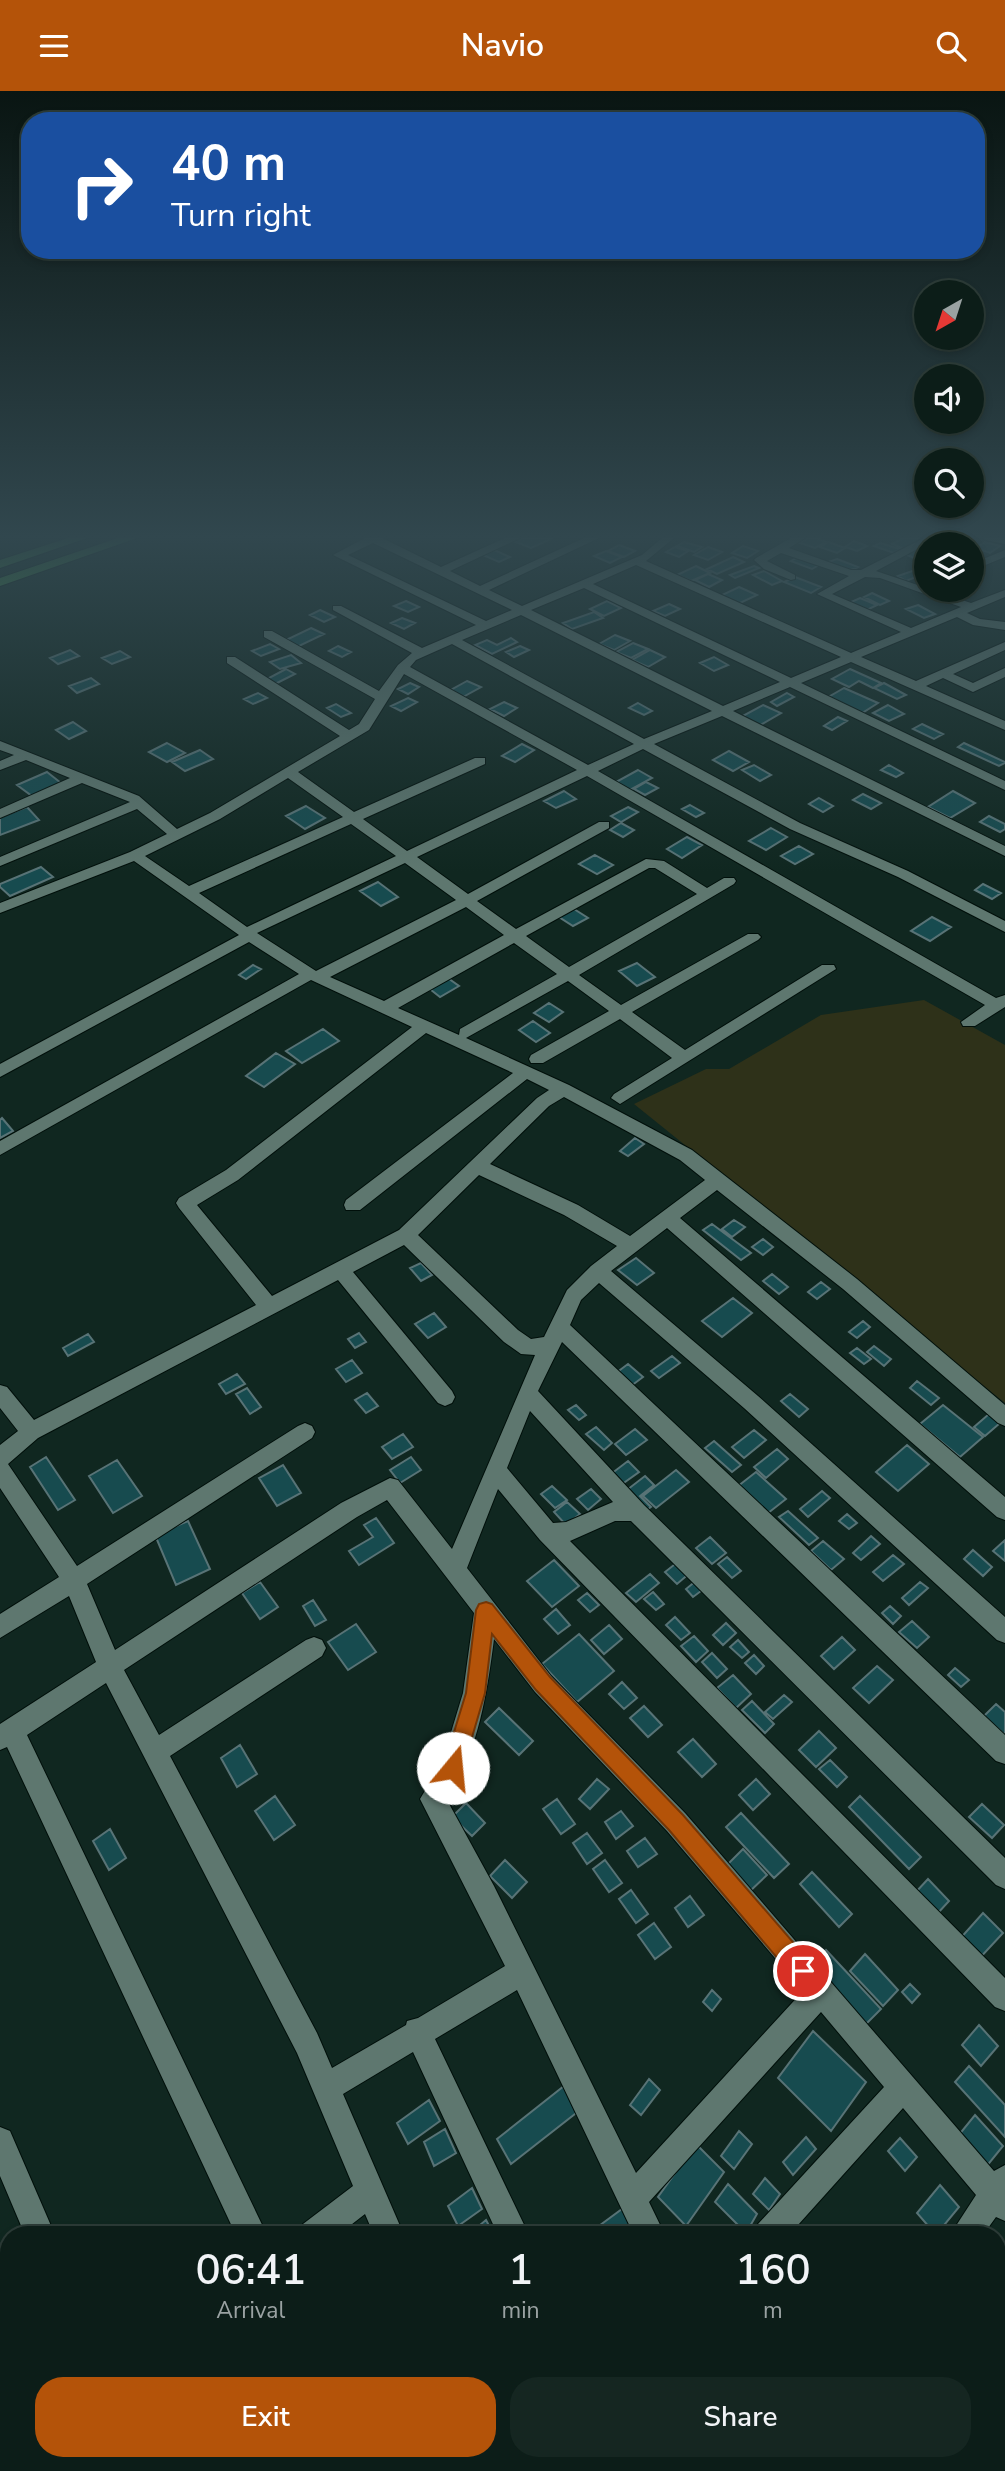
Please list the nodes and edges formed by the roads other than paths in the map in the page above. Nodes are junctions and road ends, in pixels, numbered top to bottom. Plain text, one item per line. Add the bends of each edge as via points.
1 (295, 649) edge
2 (414, 649) edge
3 (429, 649) edge
4 (469, 649) edge
5 (599, 649) edge
6 (718, 649) edge
7 (833, 649) edge
8 (870, 649) edge
9 (998, 649) edge
10 (421, 653) junction
11 (851, 657) junction
12 (231, 660) dead end
13 (402, 668) junction
14 (1005, 672) edge
15 (944, 674) junction
16 (788, 683) junction
17 (916, 686) junction
18 (382, 698) junction
19 (722, 711) junction
20 (1005, 726) edge
21 (349, 736) junction
22 (0, 745) edge
23 (641, 745) junction
24 (26, 755) junction
25 (480, 761) dead end
26 (0, 767) edge
27 (587, 770) junction
28 (289, 772) junction
29 (82, 778) junction
30 (1005, 786) edge
31 (140, 803) junction
32 (0, 814) edge
33 (354, 818) junction
34 (604, 825) dead end
35 (176, 835) junction
36 (1005, 852) edge
37 (135, 855) junction
38 (407, 856) junction
39 (0, 862) edge
40 (729, 881) dead end
41 (188, 892) junction
42 (704, 896) junction
43 (468, 900) junction
44 (0, 908) edge
45 (1005, 927) edge
46 (248, 934) junction
47 (515, 936) junction
48 (753, 937) dead end
49 (828, 969) dead end
50 (569, 974) junction
51 (314, 975) junction
52 (1001, 1002) edge
53 (385, 1008) junction
54 (622, 1012) junction
55 (970, 1022) dead end
56 (424, 1026) junction
57 (466, 1033) dead end
58 (684, 1058) junction
59 (531, 1065) junction
60 (0, 1071) edge
61 (563, 1089) junction
62 (620, 1098) dead end
63 (0, 1149) edge
64 (477, 1166) junction
65 (716, 1181) junction
66 (353, 1205) dead end
67 (668, 1218) junction
68 (406, 1235) junction
69 (631, 1246) junction
70 (340, 1269) junction
71 (598, 1271) junction
72 (269, 1307) junction
73 (555, 1336) junction
74 (527, 1392) junction
75 (0, 1393) edge
76 (444, 1397) dead end
77 (1005, 1417) edge
78 (31, 1432) junction
79 (305, 1432) dead end
80 (0, 1458) edge
81 (0, 1470) edge
82 (496, 1470) junction
83 (1005, 1510) edge
84 (636, 1512) junction
85 (548, 1533) junction
86 (454, 1571) junction
87 (74, 1581) junction
88 (486, 1610) junction
89 (0, 1627) edge
90 (1005, 1632) edge
91 (314, 1648) dead end
92 (110, 1667) junction
93 (6, 1734) edge
94 (155, 1752) junction
95 (1005, 1752) edge
96 (1005, 1876) edge
97 (521, 1972) junction
98 (821, 1992) junction
99 (1005, 1997) edge
100 (417, 2031) junction
101 (326, 2088) junction
102 (902, 2088) junction
103 (3, 2155) edge
104 (370, 2191) junction
105 (1001, 2193) edge
106 (632, 2199) junction
107 (36, 2226) edge
108 (248, 2226) edge
109 (325, 2226) edge
110 (385, 2226) edge
111 (510, 2226) edge
112 (646, 2226) edge
113 (777, 2226) edge
114 (973, 2226) edge

1 - 18 street
2 - 10 street
3 - 10 street
4 - 23 street
5 - 19 street
6 - 16 street
7 - 11 street
8 - 11 street
9 - 15 street
10 - 13 street
11 - 16 street
11 - 17 street
12 - 21 street
13 - 18 street
13 - 27 street
14 - 15 street via 973,688
15 - 17 street
16 - 19 street
16 - 30 street
17 - 20 street
18 - 21 street via 364,727
19 - 23 street
19 - 36 street
21 - 28 street
22 - 24 street
23 - 27 street
23 - 45 street via 795,826 903,874
24 - 26 street
24 - 29 street
25 - 33 street
27 - 38 street
27 - 52 street
28 - 33 street
28 - 35 street
29 - 31 street
29 - 32 street
31 - 35 street
31 - 39 street
33 - 38 street
33 - 41 street
34 - 43 street
35 - 37 street
37 - 41 street
37 - 44 street
38 - 43 street
38 - 46 street
40 - 42 street
41 - 46 street
42 - 47 street via 703,890 670,871 646,863
42 - 50 street
43 - 47 street
43 - 51 street
46 - 51 street
46 - 60 street
47 - 50 street
47 - 53 street
48 - 54 street
49 - 58 street
50 - 54 street
50 - 57 street
51 - 53 street
51 - 63 street
52 - 55 street
53 - 56 street
54 - 58 street
54 - 59 street
56 - 59 street
56 - 72 street via 232,1175 184,1203
58 - 62 street
59 - 61 street
59 - 66 street
61 - 64 street via 543,1102
61 - 65 street via 686,1155
64 - 68 street
64 - 69 street via 570,1210
65 - 67 street
65 - 77 street via 850,1284
67 - 69 street
67 - 83 street
68 - 70 street
68 - 73 street via 510,1336 528,1348
69 - 71 street
70 - 72 street
70 - 76 street
71 - 73 street via 575,1294
71 - 90 street via 751,1402
72 - 78 street
73 - 74 street
73 - 95 street
74 - 82 street
74 - 84 street
75 - 78 street
78 - 80 street
79 - 87 street
81 - 87 street
82 - 85 street
82 - 86 street
84 - 85 street via 614,1511 567,1532
84 - 96 street
85 - 99 street
86 - 88 street
86 - 92 street via 390,1487
87 - 89 street
87 - 92 street
88 - 97 street via 475,1693 453,1768 433,1799
88 - 98 street via 543,1684 676,1822
91 - 94 street
92 - 93 street
92 - 94 street
93 - 108 street
94 - 101 street
97 - 100 street
97 - 106 street
98 - 102 street
98 - 106 street
100 - 101 street
100 - 111 street
101 - 104 street
102 - 105 street
102 - 113 street
103 - 107 street
104 - 109 street
104 - 110 street
105 - 114 street
106 - 112 street

